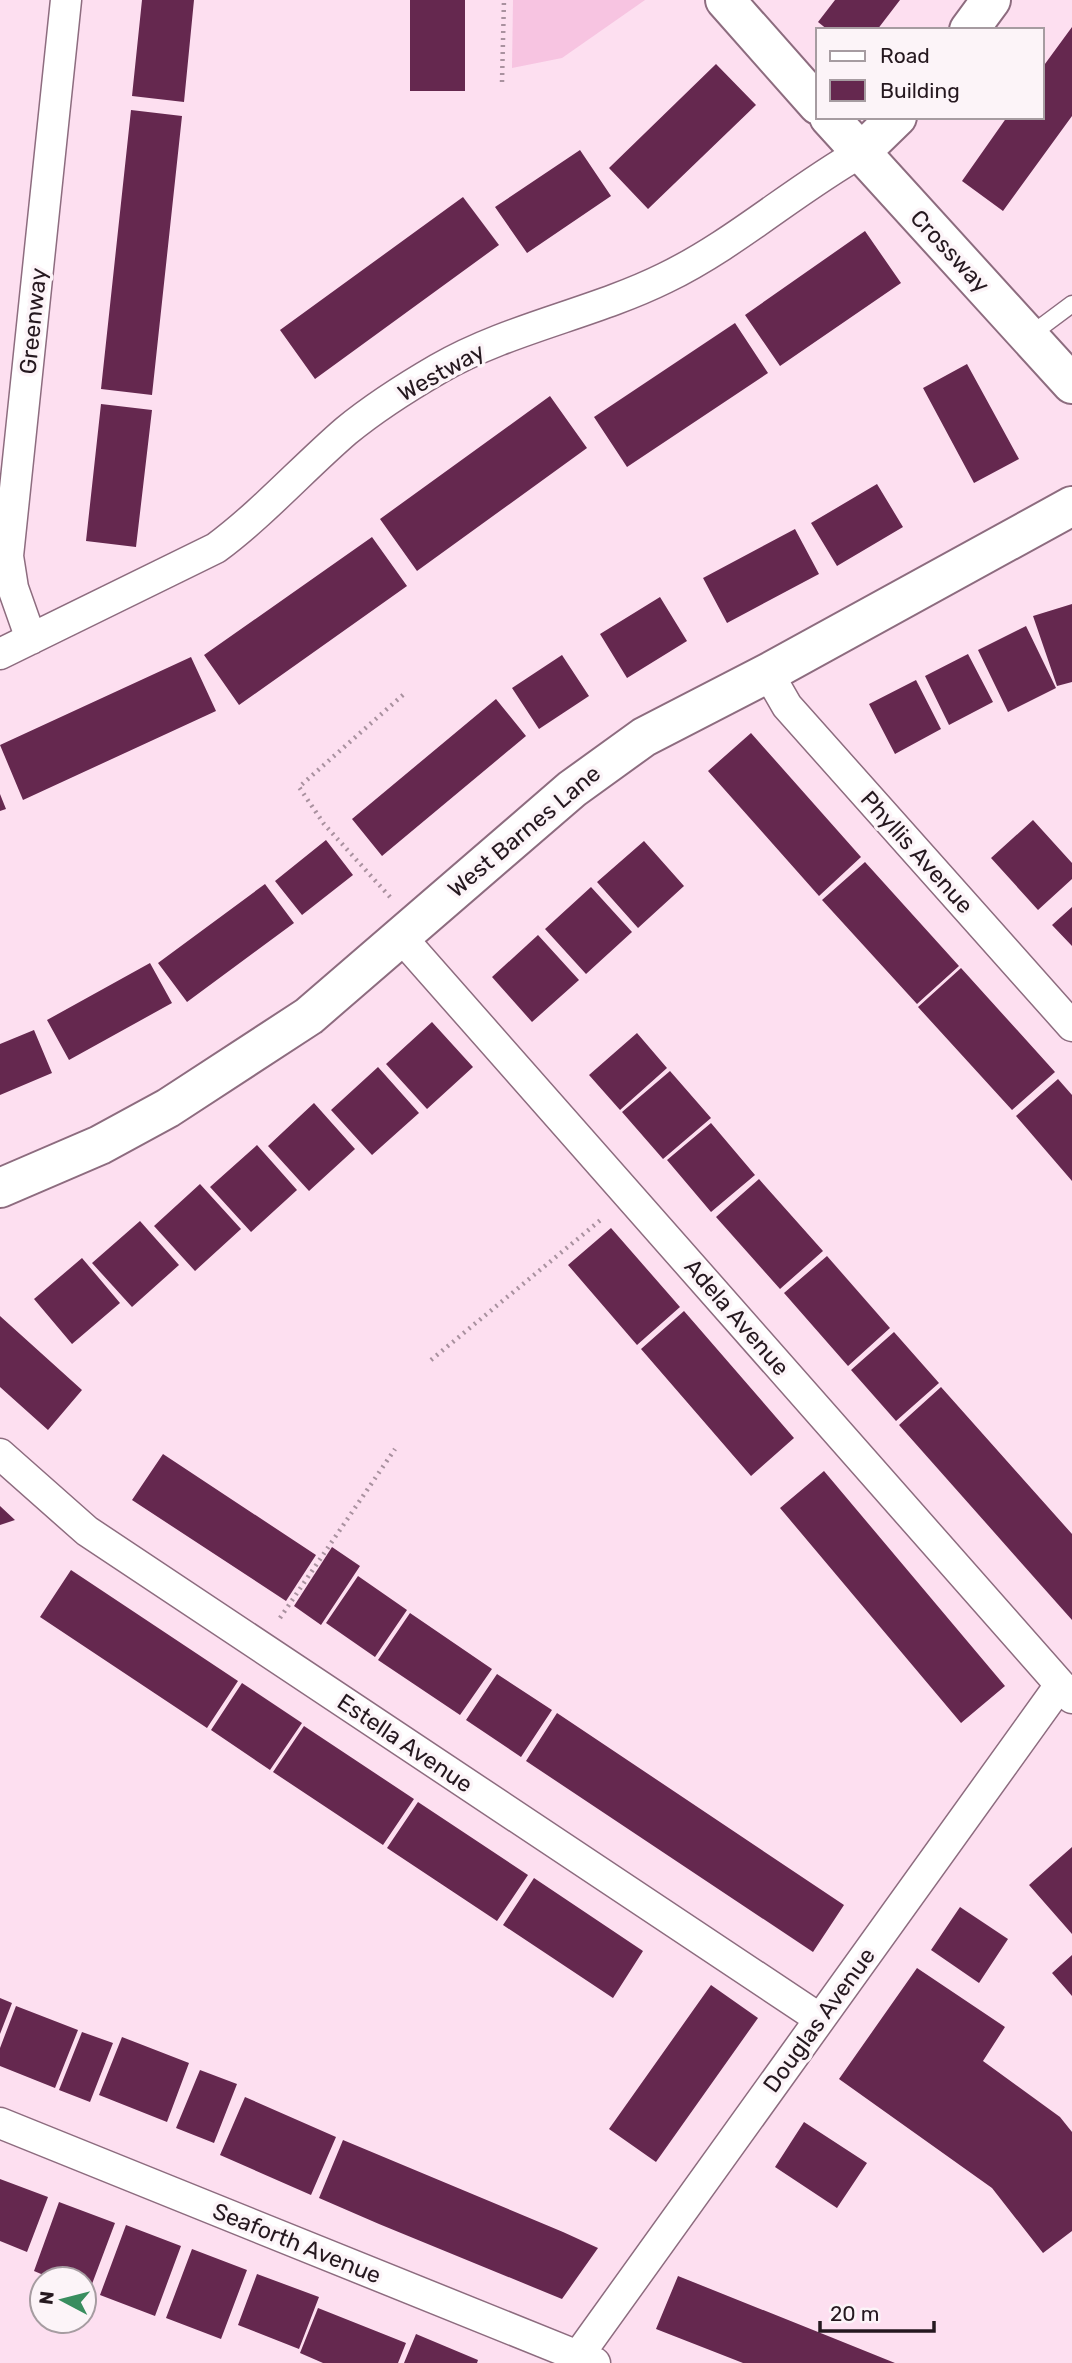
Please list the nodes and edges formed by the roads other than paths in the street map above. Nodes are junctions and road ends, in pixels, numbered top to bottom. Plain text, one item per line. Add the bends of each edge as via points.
1 (66, 0) edge
2 (725, 0) edge
3 (992, 0) edge
4 (971, 28) edge
5 (816, 103) edge
6 (831, 119) edge
7 (895, 119) edge
8 (860, 153) junction
9 (1072, 303) edge
10 (1029, 336) junction
11 (1072, 384) edge
12 (1072, 506) edge
13 (31, 639) junction
14 (0, 654) edge
15 (768, 673) junction
16 (407, 930) junction
17 (1072, 1026) edge
18 (0, 1188) edge
19 (0, 1454) edge
20 (1066, 1691) edge
21 (820, 2019) junction
22 (0, 2123) edge
23 (587, 2360) edge

1 - 13 street, Greenway via 8,556 13,588
2 - 5 street
3 - 4 street
6 - 8 street, Crossway
7 - 8 street, Westway
8 - 10 street, Crossway
8 - 13 street, Westway via 715,252 661,280 520,332 440,368 348,430 245,527 216,548
9 - 10 lane
10 - 11 street, Crossway
12 - 15 street, West Barnes Lane
13 - 14 street, Westway
15 - 16 street, West Barnes Lane via 609,760
15 - 17 street, Phyllis Avenue via 787,706
16 - 18 street, West Barnes Lane via 309,1016 239,1065 100,1145
16 - 20 street, Adela Avenue via 631,1196
19 - 21 street, Estella Avenue via 88,1531
20 - 21 street, Douglas Avenue
21 - 23 street, Douglas Avenue
22 - 23 street, Seaforth Avenue

